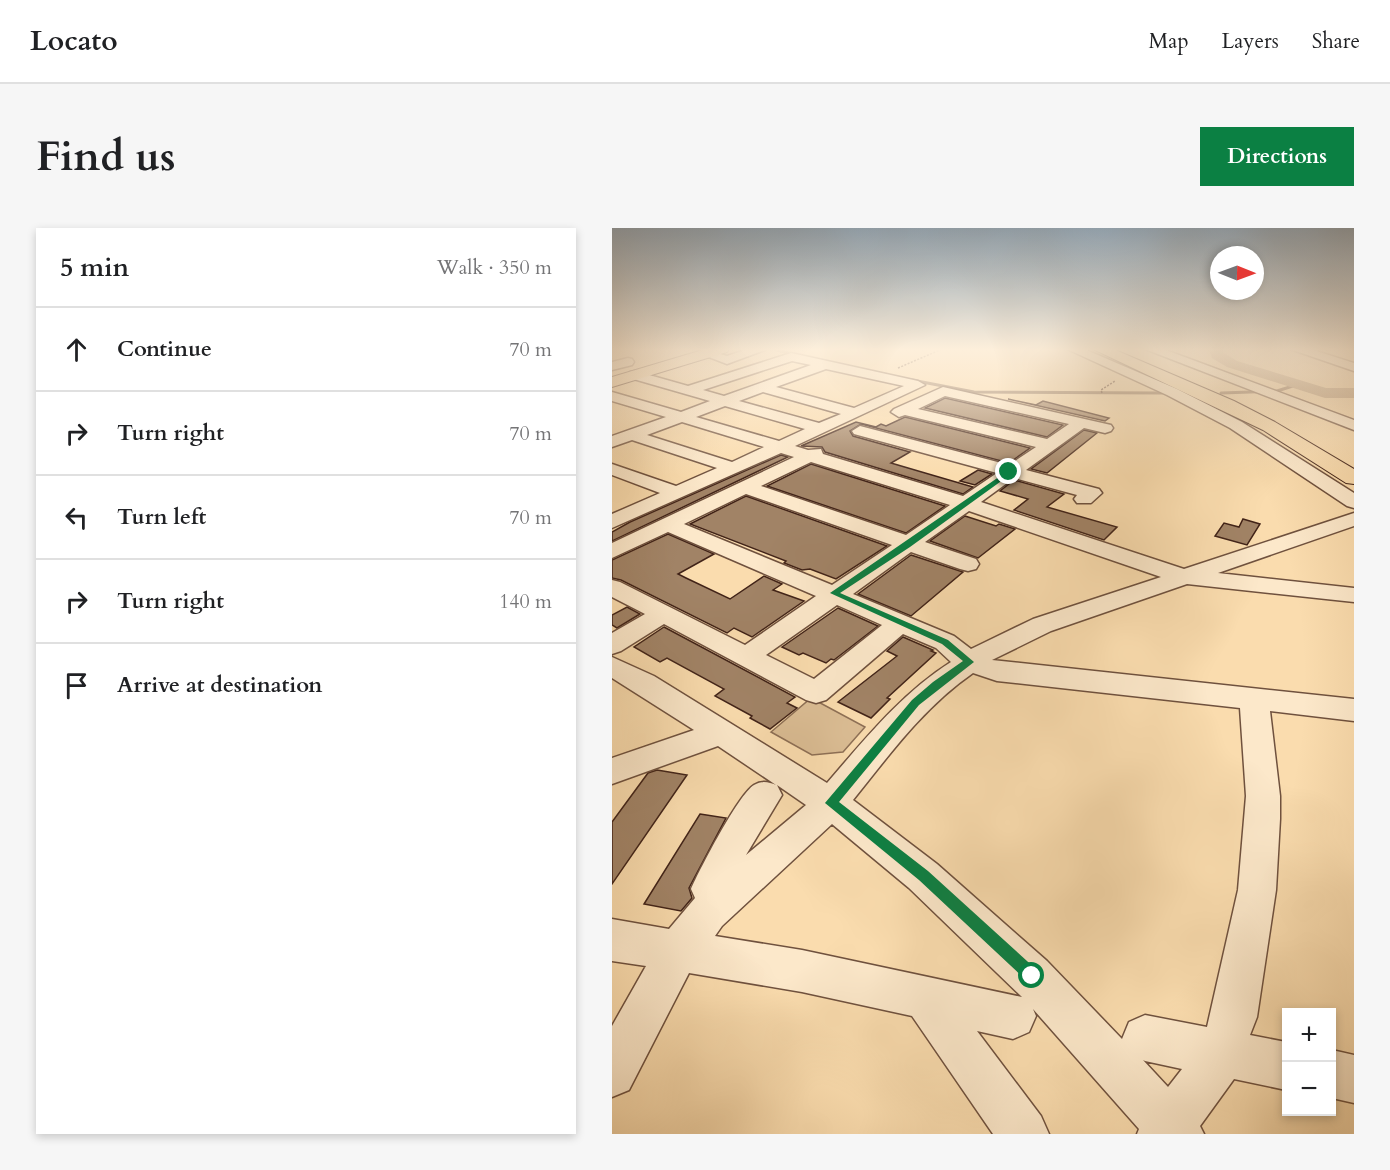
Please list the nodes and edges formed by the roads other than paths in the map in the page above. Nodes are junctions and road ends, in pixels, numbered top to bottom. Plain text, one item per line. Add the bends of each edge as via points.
1 (694, 391) edge
2 (754, 391) edge
3 (777, 391) edge
4 (904, 391) edge
5 (942, 391) edge
6 (944, 391) edge
7 (1170, 391) edge
8 (1197, 391) edge
9 (1209, 391) edge
10 (1264, 391) edge
11 (869, 393) dead end
12 (612, 396) edge
13 (890, 398) junction
14 (724, 401) junction
15 (904, 410) junction
16 (856, 412) junction
17 (683, 416) junction
18 (1082, 423) junction
19 (1354, 425) edge
20 (1104, 428) dead end
21 (821, 429) junction
22 (632, 435) junction
23 (612, 442) edge
24 (1049, 445) junction
25 (829, 447) dead end
26 (778, 448) junction
27 (808, 457) junction
28 (733, 468) junction
29 (612, 469) edge
30 (1354, 470) edge
31 (1009, 472) junction
32 (1354, 478) edge
33 (745, 487) junction
34 (677, 493) junction
35 (1084, 499) dead end
36 (1354, 502) edge
37 (965, 503) junction
38 (1354, 519) edge
39 (612, 522) edge
40 (667, 524) junction
41 (907, 545) junction
42 (612, 551) edge
43 (968, 564) dead end
44 (1182, 576) junction
45 (612, 587) edge
46 (834, 593) junction
47 (1354, 595) edge
48 (664, 613) junction
49 (899, 624) junction
50 (612, 645) edge
51 (747, 656) junction
52 (969, 662) junction
53 (612, 666) edge
54 (1254, 699) junction
55 (1354, 710) edge
56 (721, 733) junction
57 (612, 771) edge
58 (765, 795) dead end
59 (831, 803) junction
60 (710, 889) dead end
61 (612, 940) edge
62 (678, 951) junction
63 (926, 999) junction
64 (1013, 1016) dead end
65 (1144, 1038) dead end
66 (1221, 1053) junction
67 (1282, 1065) edge
68 (612, 1073) edge
69 (1336, 1075) edge
70 (1354, 1079) edge
71 (1170, 1131) edge
72 (1023, 1134) edge

1 - 14 street
2 - 14 street
3 - 16 street
4 - 13 street
5 - 15 street
6 - 18 street
7 - 36 street via 1236,425
8 - 32 main road via 1269,426
9 - 30 main road
10 - 19 street
11 - 13 street
12 - 17 street
13 - 16 street
14 - 17 street
14 - 21 street
15 - 24 street
15 - 31 street via 855,434
16 - 21 street
17 - 22 street
17 - 26 street
18 - 20 street
18 - 24 street
21 - 26 street
22 - 23 street
22 - 28 street
24 - 31 street
25 - 27 street
26 - 27 street
26 - 28 street
27 - 33 street
27 - 37 street
28 - 34 street
29 - 34 street
31 - 35 street via 1092,493
31 - 37 street
33 - 40 street
33 - 41 street
34 - 39 street
37 - 41 street
37 - 44 street
38 - 44 street
40 - 42 street
40 - 46 street
41 - 43 street
41 - 46 street
44 - 47 street
44 - 52 street via 1042,625
45 - 48 street
46 - 49 street
46 - 51 street
48 - 50 street
48 - 51 street
49 - 51 street via 816,693
49 - 52 street via 945,642
52 - 54 street via 997,672
52 - 59 street via 916,703
53 - 56 street
54 - 55 street
54 - 66 street via 1263,796 1257,890 1234,1017
56 - 57 street
56 - 59 street
58 - 60 street via 740,831
59 - 62 street via 708,912
59 - 71 street via 923,876 1032,976
61 - 62 street
62 - 63 street via 802,971
62 - 68 street
63 - 64 street
63 - 72 street
65 - 66 street
66 - 67 street
66 - 71 street
69 - 70 street

